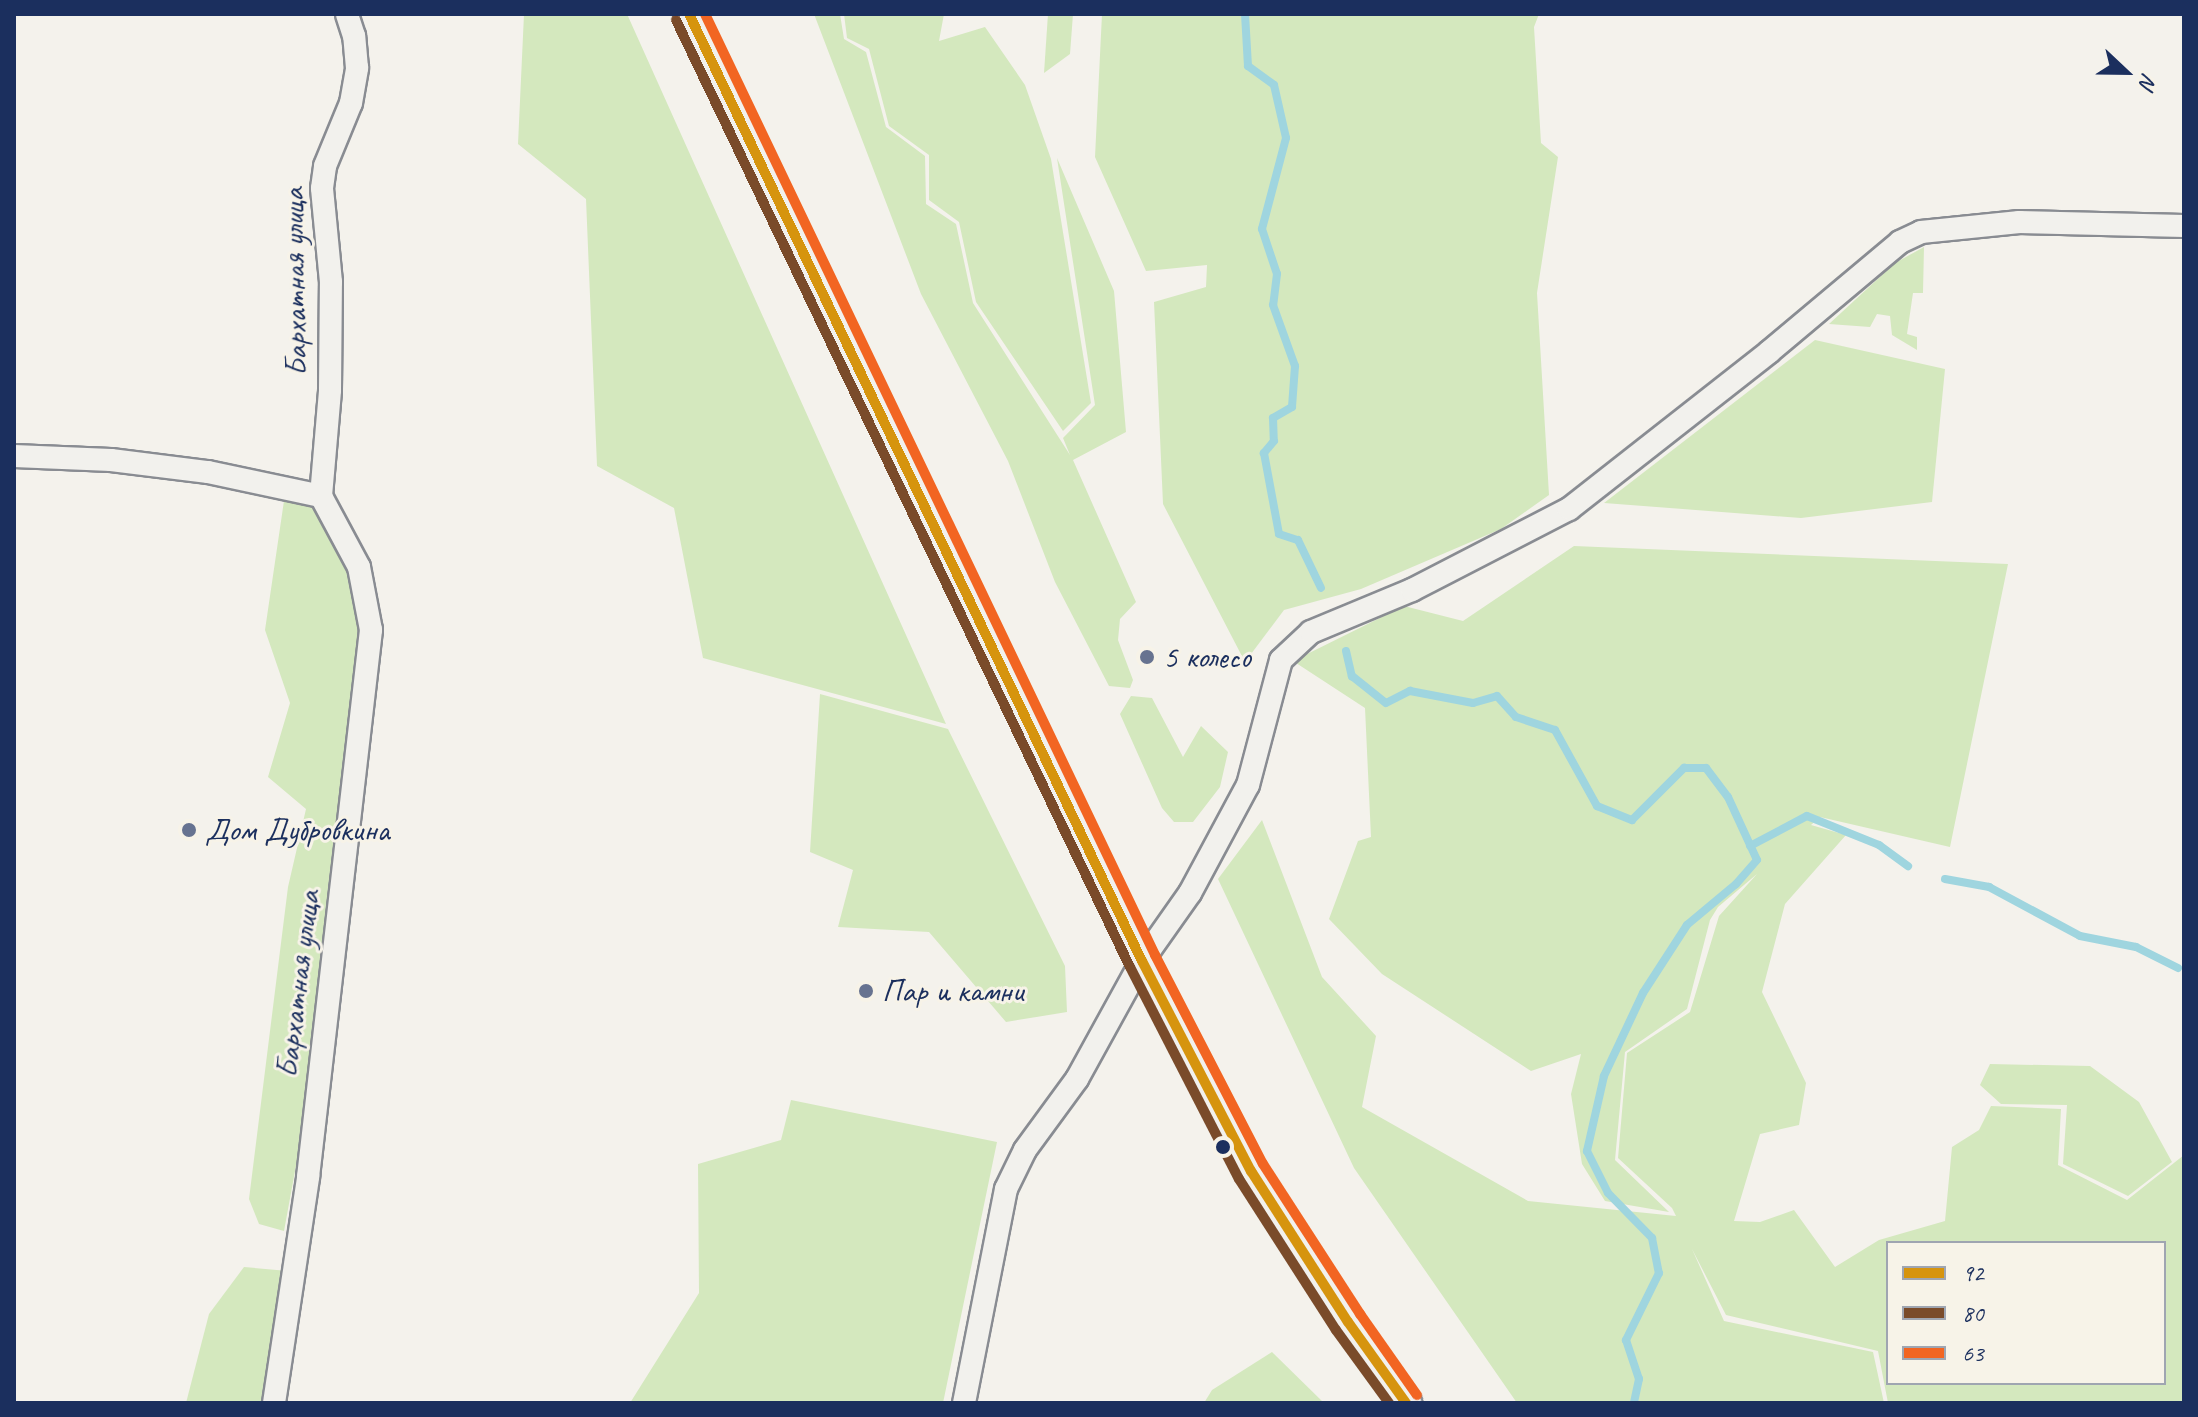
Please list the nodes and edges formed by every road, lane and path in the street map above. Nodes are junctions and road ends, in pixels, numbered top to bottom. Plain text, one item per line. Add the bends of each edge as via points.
1 (347, 14) edge
2 (689, 14) edge
3 (2184, 226) edge
4 (14, 456) edge
5 (321, 496) junction
6 (1142, 961) junction
7 (274, 1403) edge
8 (964, 1403) edge
9 (1406, 1403) edge

1 - 5 street, Бархатная улица via 357,68 351,103 325,166 322,188 331,282 330,390
2 - 6 main road
3 - 6 street via 2019,222 1910,237 1569,509 1412,590 1311,632 1281,660 1248,785 1190,893
4 - 5 street via 208,472
5 - 7 street, Бархатная улица via 359,567 371,630 308,1177
6 - 8 street via 1077,1079 1025,1150 1006,1189
6 - 9 main road via 1251,1171

